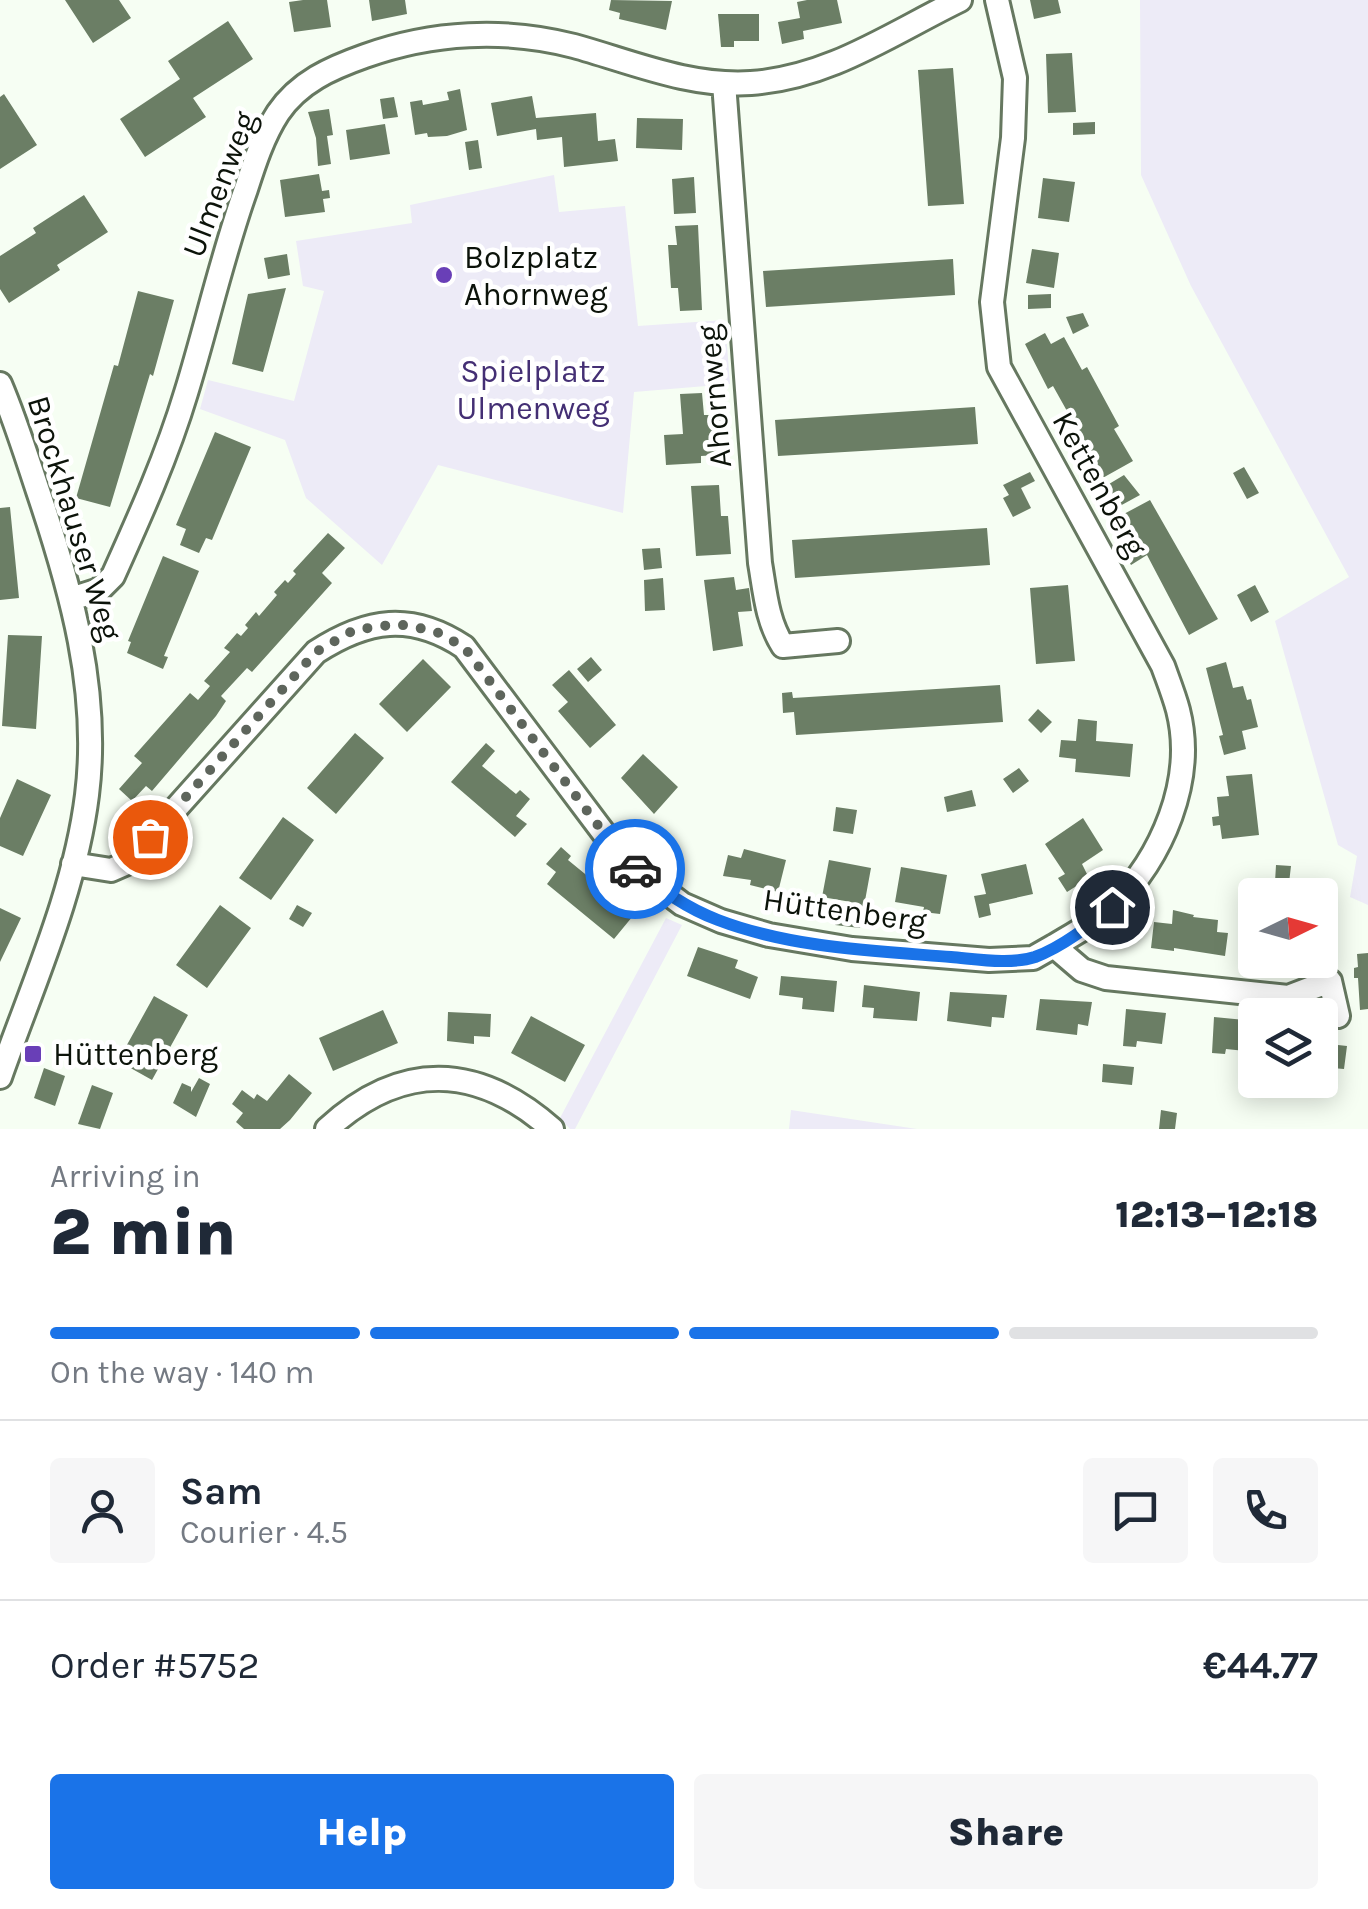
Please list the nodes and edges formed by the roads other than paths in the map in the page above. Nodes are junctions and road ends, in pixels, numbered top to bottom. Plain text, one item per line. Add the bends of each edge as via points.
1 (960, 0) edge
2 (997, 0) edge
3 (724, 83) junction
4 (0, 384) edge
5 (71, 599) junction
6 (838, 641) dead end
7 (73, 864) junction
8 (1054, 946) junction
9 (1241, 998) edge
10 (1306, 998) edge
11 (1334, 998) edge
12 (0, 1077) edge
13 (327, 1129) edge
14 (552, 1129) edge

1 - 3 street, Ulmenweg via 840,62 776,80
2 - 8 street, Kettenberg via 1015,78 992,302 1000,366 1163,666 1179,712 1182,759 1172,808 1145,869 1112,907
3 - 5 street, Ulmenweg via 533,38 472,34 388,48 313,78 279,112 254,167 174,430 113,576 99,590
3 - 6 street, Ahornweg via 768,611 783,646
4 - 5 street, Brockhauser Weg
5 - 7 street, Brockhauser Weg via 90,692 87,798
7 - 8 street, Hüttenberg via 111,870 128,863 316,652 354,630 397,624 435,631 464,647 624,860 682,904 769,935 852,949 989,960 1033,958
7 - 12 street, Brockhauser Weg
8 - 9 street via 1082,970 1106,978
10 - 11 street via 1330,981
13 - 14 street via 390,1086 440,1080 491,1087

